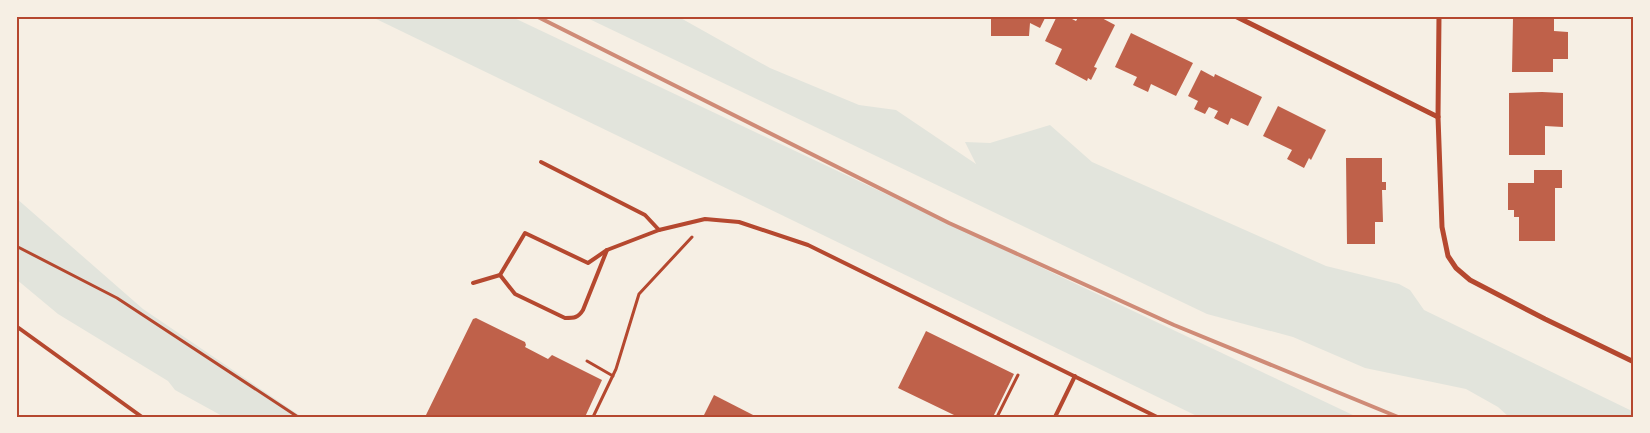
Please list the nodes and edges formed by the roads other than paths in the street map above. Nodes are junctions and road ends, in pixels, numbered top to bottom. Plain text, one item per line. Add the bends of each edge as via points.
1 (1235, 16) edge
2 (1439, 16) edge
3 (1438, 117) junction
4 (541, 162) dead end
5 (659, 230) junction
6 (608, 250) junction
7 (500, 275) junction
8 (473, 283) dead end
9 (16, 326) edge
10 (1634, 362) edge
11 (1075, 376) junction
12 (142, 417) edge
13 (1055, 417) edge
14 (1157, 417) edge

1 - 3 street
2 - 3 street
3 - 10 street via 1442,227 1448,256 1456,268 1478,285
4 - 5 lane via 645,215
5 - 6 lane
5 - 11 lane via 705,219 739,222 808,245
6 - 7 lane via 588,263 524,233
6 - 7 lane via 583,310 574,318 565,318 515,294
7 - 8 lane
9 - 12 lane
11 - 13 lane
11 - 14 lane

